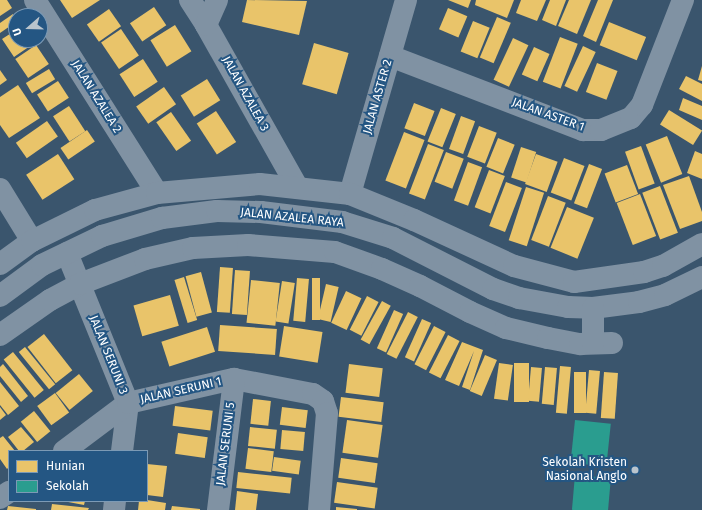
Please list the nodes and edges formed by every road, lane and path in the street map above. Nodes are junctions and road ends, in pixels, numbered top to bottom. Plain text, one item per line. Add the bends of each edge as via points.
1 (35, 0) edge
2 (190, 0) edge
3 (217, 0) edge
4 (406, 0) edge
5 (683, 0) edge
6 (206, 25) junction
7 (390, 56) junction
8 (298, 188) junction
9 (0, 189) edge
10 (156, 193) junction
11 (350, 194) junction
12 (342, 222) junction
13 (32, 241) junction
14 (702, 244) edge
15 (335, 252) junction
16 (67, 253) junction
17 (0, 264) edge
18 (702, 277) edge
19 (80, 284) junction
20 (0, 296) edge
21 (593, 308) junction
22 (0, 335) edge
23 (234, 379) junction
24 (128, 403) junction
25 (65, 450) edge
26 (122, 450) edge
27 (218, 510) edge
28 (319, 510) edge

1 - 10 street, JALAN AZALEA 2
2 - 6 street, JALAN AZALEA 3
3 - 6 street
4 - 7 street, JALAN ASTER 2
5 - 7 street, JALAN ASTER 1 via 642,105 631,118 601,130 583,130
6 - 8 street, JALAN AZALEA 3
7 - 11 street, JALAN ASTER 2
8 - 10 street via 260,184
8 - 11 street
9 - 13 street
10 - 13 street via 95,210
11 - 14 street via 514,266 574,282 650,270
12 - 15 street
12 - 16 street, JALAN AZALEA RAYA via 261,212 197,212 162,218 102,236
12 - 21 street, JALAN AZALEA RAYA via 393,238 493,289 519,298 568,307
13 - 17 street
15 - 19 street via 248,246 193,248 145,259
15 - 21 street via 388,272 506,328 548,338 580,344 602,343
16 - 19 street, JALAN SERUNI 3
16 - 20 street, JALAN AZALEA RAYA via 42,265
18 - 21 street, JALAN AZALEA RAYA via 665,295 639,302
19 - 22 street via 50,300
19 - 24 street, JALAN SERUNI 3
23 - 24 street, JALAN SERUNI 1
23 - 27 street, JALAN SERUNI 5
23 - 28 street, JALAN SERUNI 1 via 313,394 323,401 327,413
24 - 25 street, JALAN SERUNI 1
24 - 26 street, JALAN SERUNI 3

